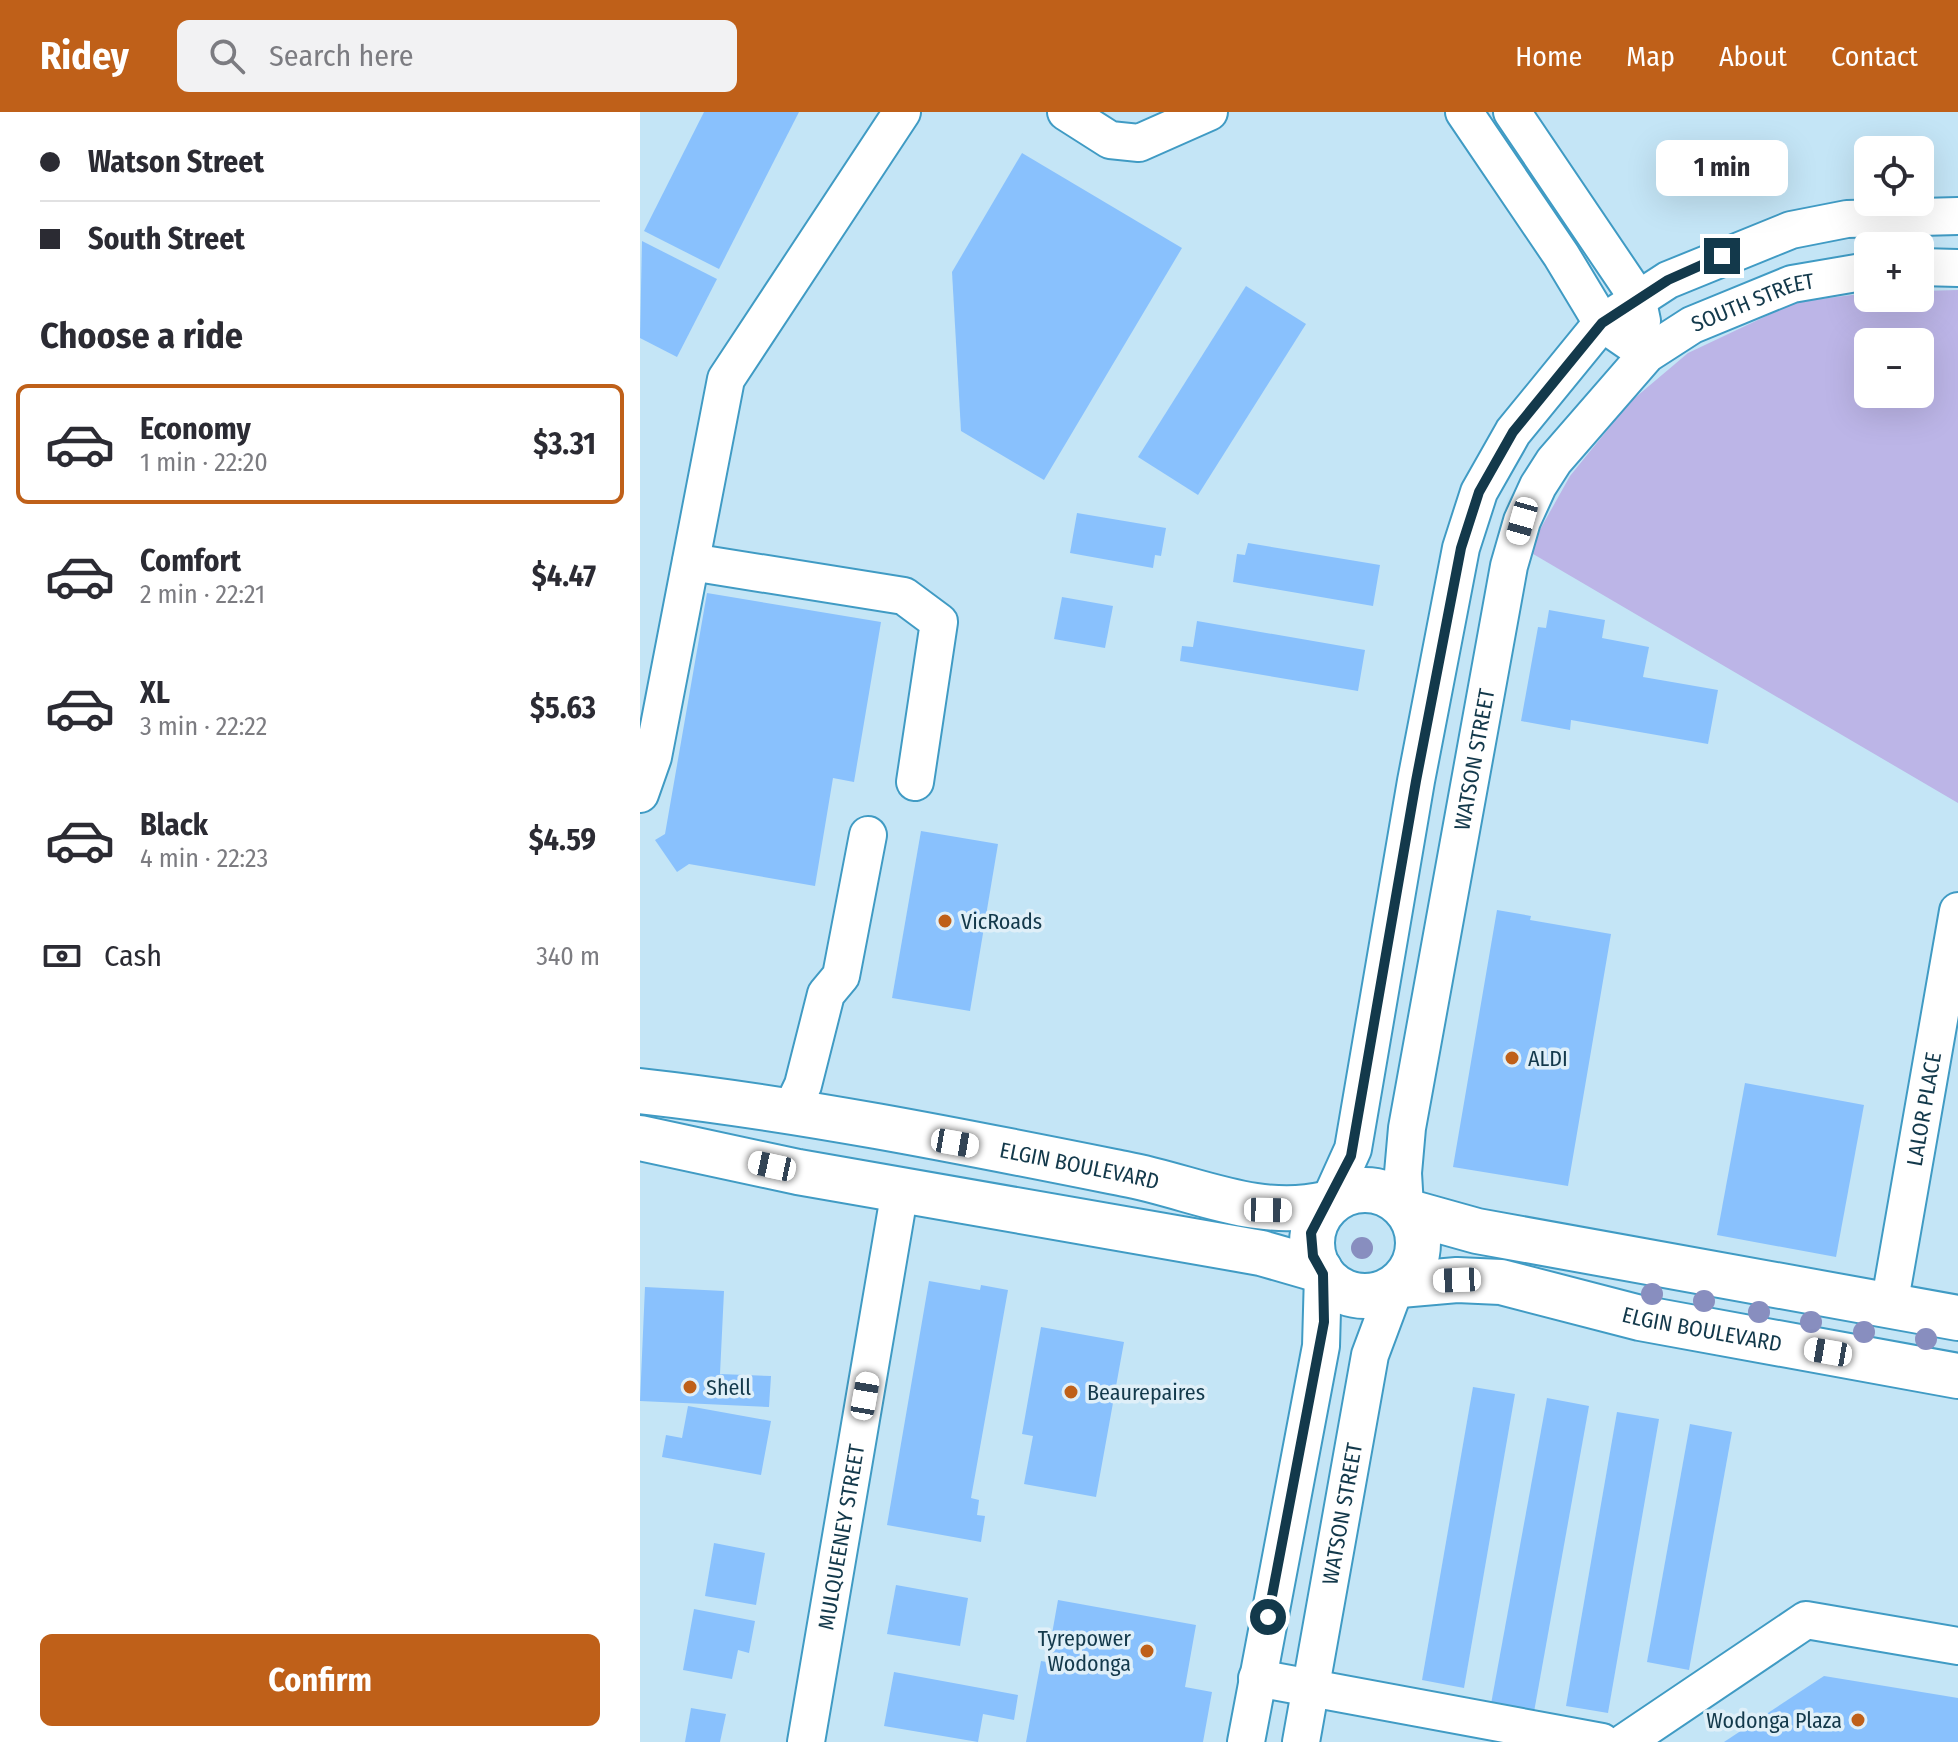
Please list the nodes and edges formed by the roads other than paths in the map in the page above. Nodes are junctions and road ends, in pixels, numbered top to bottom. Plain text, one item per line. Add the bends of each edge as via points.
1 (902, 112) edge
2 (1066, 112) edge
3 (1209, 112) edge
4 (1464, 112) edge
5 (1512, 112) edge
6 (1958, 216) edge
7 (1934, 267) edge
8 (1958, 268) edge
9 (1854, 273) edge
10 (1637, 297) junction
11 (1602, 323) junction
12 (1647, 354) junction
13 (1461, 548) junction
14 (691, 562) junction
15 (1509, 566) junction
16 (1416, 781) junction
17 (915, 782) dead end
18 (1467, 784) junction
19 (640, 794) edge
20 (868, 835) dead end
21 (1958, 911) edge
22 (640, 1091) edge
23 (790, 1112) junction
24 (640, 1138) edge
25 (798, 1172) junction
26 (900, 1190) junction
27 (1328, 1203) junction
28 (1407, 1209) junction
29 (1322, 1272) junction
30 (1398, 1286) junction
31 (1889, 1306) junction
32 (1958, 1318) edge
33 (1958, 1376) edge
34 (1290, 1495) junction
35 (1341, 1504) junction
36 (1958, 1646) edge
37 (1257, 1678) junction
38 (1310, 1687) junction
39 (806, 1742) edge
40 (1246, 1742) edge
41 (1301, 1742) edge
42 (1602, 1742) edge
43 (1625, 1742) edge

1 - 14 street via 726,379
2 - 3 street via 1110,140 1139,143
4 - 11 street
5 - 10 street
6 - 10 street via 1847,219 1791,230 1706,262
7 - 8 street
9 - 12 street, SOUTH STREET via 1792,284 1743,301
10 - 11 street
10 - 12 street
11 - 12 street
11 - 13 street via 1493,463
12 - 15 street, WATSON STREET via 1554,461 1522,521
13 - 15 street
13 - 16 street
14 - 17 street via 904,596 939,622
14 - 19 street via 653,757
15 - 18 street, WATSON STREET
16 - 18 street
16 - 27 street via 1351,1156
18 - 28 street, WATSON STREET via 1407,1128
20 - 23 street via 841,976 826,994 803,1085
21 - 31 street, LALOR PLACE
22 - 23 main road, ELGIN BOULEVARD
23 - 25 main road via 785,1148
23 - 27 main road, ELGIN BOULEVARD via 1128,1174 1250,1207 1288,1210
24 - 25 main road
25 - 26 main road
26 - 29 main road via 1261,1253
26 - 39 street, MULQUEENEY STREET
27 - 28 main road via 1355,1190 1372,1190
27 - 29 main road via 1311,1233 1313,1256
28 - 30 main road via 1419,1245 1415,1264
28 - 31 main road via 1477,1231
29 - 30 main road via 1349,1294 1366,1296
29 - 34 street via 1321,1346
30 - 33 main road, ELGIN BOULEVARD via 1457,1280 1516,1285 1640,1318
30 - 35 street, WATSON STREET via 1370,1355
31 - 32 main road
34 - 35 street
34 - 37 street
35 - 38 street, WATSON STREET
36 - 43 street via 1806,1620
37 - 38 street
37 - 40 street
38 - 41 street, WATSON STREET
38 - 42 street

